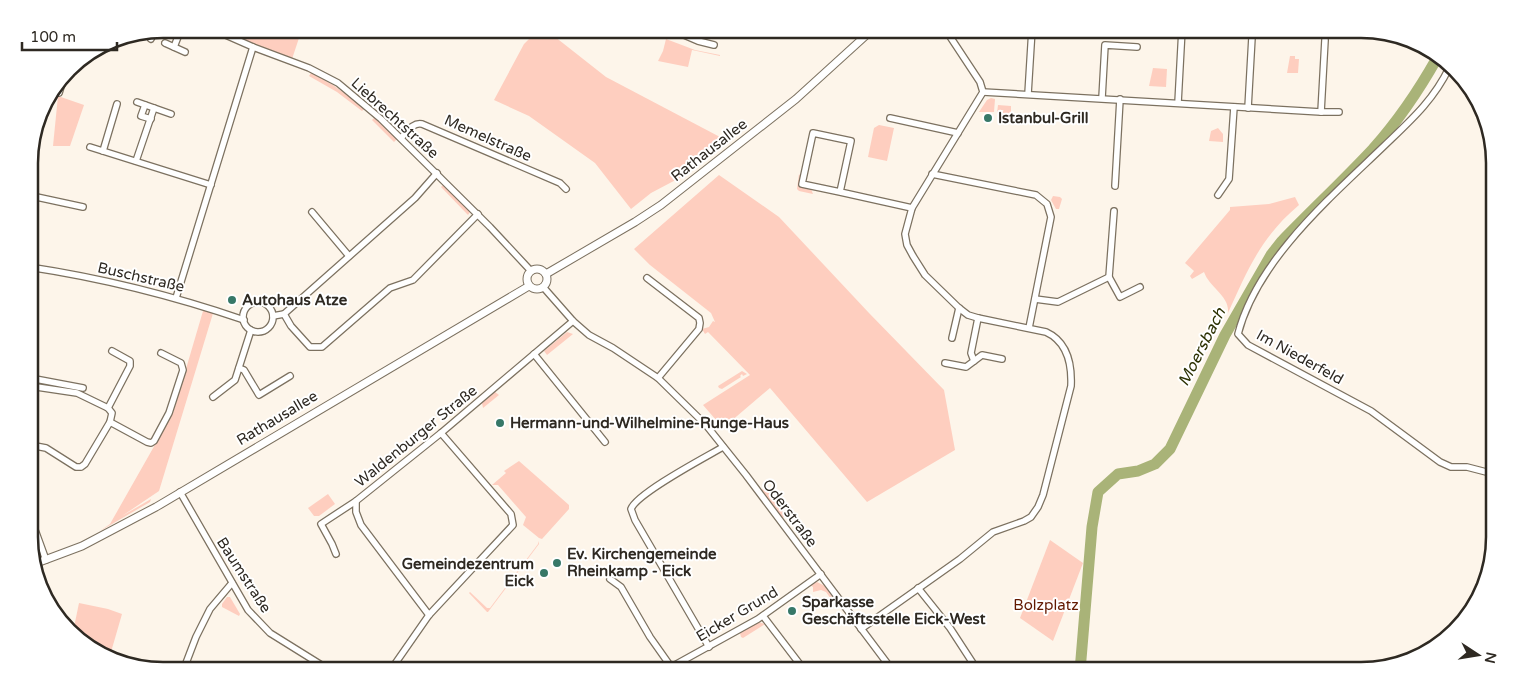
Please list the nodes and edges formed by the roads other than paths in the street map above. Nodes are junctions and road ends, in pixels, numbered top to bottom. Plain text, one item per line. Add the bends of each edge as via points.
1 (178, 38) edge
2 (232, 38) edge
3 (691, 38) edge
4 (863, 38) edge
5 (951, 38) edge
6 (1031, 38) edge
7 (1182, 38) edge
8 (1252, 38) edge
9 (1325, 40) dead end
10 (165, 43) dead end
11 (714, 45) dead end
12 (174, 47) junction
13 (253, 47) junction
14 (1138, 47) dead end
15 (185, 52) dead end
16 (1447, 72) edge
17 (983, 92) junction
18 (1028, 94) junction
19 (1102, 98) junction
20 (1120, 99) junction
21 (137, 102) dead end
22 (1178, 103) junction
23 (117, 104) dead end
24 (145, 105) junction
25 (1234, 107) junction
26 (154, 108) junction
27 (1248, 108) junction
28 (1321, 112) junction
29 (1339, 112) dead end
30 (171, 114) dead end
31 (890, 118) dead end
32 (151, 119) junction
33 (958, 133) junction
34 (401, 138) junction
35 (90, 146) dead end
36 (103, 151) junction
37 (136, 161) junction
38 (437, 173) junction
39 (932, 174) junction
40 (211, 185) junction
41 (1115, 186) dead end
42 (566, 190) dead end
43 (840, 192) junction
44 (1218, 195) dead end
45 (38, 197) edge
46 (83, 207) dead end
47 (912, 208) junction
48 (1114, 211) dead end
49 (312, 212) dead end
50 (478, 214) junction
51 (349, 256) junction
52 (38, 268) edge
53 (531, 271) junction
54 (546, 274) junction
55 (1109, 277) junction
56 (647, 278) dead end
57 (529, 286) junction
58 (1140, 287) dead end
59 (544, 288) junction
60 (176, 298) junction
61 (1035, 299) junction
62 (958, 308) junction
63 (284, 314) junction
64 (273, 316) junction
65 (978, 318) junction
66 (244, 320) junction
67 (573, 321) junction
68 (1029, 328) junction
69 (251, 330) junction
70 (952, 338) dead end
71 (112, 351) dead end
72 (161, 353) dead end
73 (534, 354) junction
74 (1002, 359) dead end
75 (974, 360) junction
76 (946, 364) dead end
77 (239, 368) junction
78 (290, 376) dead end
79 (658, 378) junction
80 (38, 380) edge
81 (38, 387) edge
82 (83, 388) dead end
83 (213, 397) dead end
84 (108, 408) junction
85 (110, 422) junction
86 (441, 433) junction
87 (605, 442) dead end
88 (38, 447) edge
89 (723, 448) junction
90 (1486, 472) edge
91 (180, 492) junction
92 (356, 500) junction
93 (38, 538) edge
94 (336, 554) dead end
95 (46, 560) junction
96 (40, 562) edge
97 (821, 574) junction
98 (610, 579) dead end
99 (232, 583) junction
100 (918, 588) junction
101 (429, 616) junction
102 (762, 616) junction
103 (861, 629) junction
104 (709, 647) junction
105 (187, 662) edge
106 (317, 662) edge
107 (396, 662) edge
108 (667, 662) edge
109 (684, 662) edge
110 (798, 662) edge
111 (886, 662) edge
112 (972, 662) edge

1 - 12 street
2 - 13 street, Liebrechtstraße
3 - 11 street
4 - 54 street, Rathausallee via 796,100 661,205
5 - 17 street via 980,82
6 - 18 street
7 - 22 street
8 - 27 street
9 - 28 street
10 - 12 street
12 - 15 street
13 - 34 street, Liebrechtstraße via 309,68 338,83
13 - 40 street
14 - 19 street via 1105,45
16 - 90 street, Im Niederfeld via 1426,106 1337,191 1281,252 1258,287 1238,334 1248,345 1371,410 1440,462 1451,467
17 - 18 street
17 - 33 street
18 - 19 street
19 - 20 street
20 - 22 street
20 - 41 street
21 - 24 street
22 - 25 street
23 - 36 street
24 - 26 street
24 - 32 street via 141,116
25 - 27 street
25 - 44 street via 1229,180
26 - 30 street
26 - 32 street
27 - 28 street
28 - 29 street
31 - 33 street
32 - 37 street
33 - 39 street
34 - 38 street, Liebrechtstraße
34 - 42 street, Memelstraße via 413,126 422,124 560,183
35 - 36 street
36 - 37 street
37 - 40 street
38 - 50 street, Liebrechtstraße
38 - 51 street via 415,198
39 - 47 street
39 - 61 street via 1036,194 1047,204 1051,217
40 - 60 street
43 - 43 street via 851,141 813,133 802,184
43 - 47 street
45 - 46 street
47 - 62 street via 906,234 910,250 925,275
48 - 55 street
49 - 51 street
50 - 53 street, Liebrechtstraße
50 - 63 street via 412,280 390,288 322,347 310,347
51 - 63 street
52 - 60 street, Buschstraße
53 - 54 street via 540,269
53 - 57 street via 527,278
54 - 59 street via 548,280
55 - 58 street via 1120,297
55 - 61 street via 1058,302
56 - 79 street via 699,318 700,324
57 - 59 street via 536,290
57 - 91 street, Rathausallee
59 - 67 street, Oderstraße
60 - 66 street, Buschstraße
61 - 68 street
62 - 65 street
62 - 70 street
63 - 64 street
64 - 66 street via 266,304 256,302 245,310
64 - 69 street via 266,329
65 - 68 street
65 - 75 street via 971,353
66 - 69 street
67 - 73 street, Waldenburger Straße
67 - 79 street, Oderstraße via 589,335
68 - 100 street via 1055,336 1064,345 1072,371 1071,386 1038,507 1024,521 993,532
69 - 77 street
71 - 84 street via 130,361 130,366
72 - 85 street via 181,363 183,370 171,408 154,441 147,442
73 - 86 street, Waldenburger Straße
73 - 87 street
74 - 75 street via 982,355
75 - 76 street via 966,368
77 - 78 street via 244,370 259,395
77 - 83 street via 235,380
79 - 89 street, Oderstraße via 706,424
80 - 82 street
81 - 84 street via 77,393
84 - 85 street via 112,413
85 - 88 street via 81,467
86 - 92 street, Waldenburger Straße
86 - 101 street via 511,514 513,525
89 - 97 street, Oderstraße
89 - 104 street via 636,501 631,511
91 - 95 street, Rathausallee via 82,546
91 - 99 street, Baumstraße
92 - 94 street via 321,524
92 - 101 street, Waldenburger Straße via 361,525
93 - 95 street
95 - 96 street, Rathausallee
97 - 102 street, Eicker Grund
97 - 103 street, Oderstraße
98 - 108 street via 621,588
99 - 105 street via 210,608
99 - 106 street, Baumstraße via 248,610 270,633
100 - 103 street
100 - 112 street
101 - 107 street
102 - 104 street, Eicker Grund
102 - 110 street
103 - 111 street, Oderstraße
104 - 109 street, Eicker Grund

